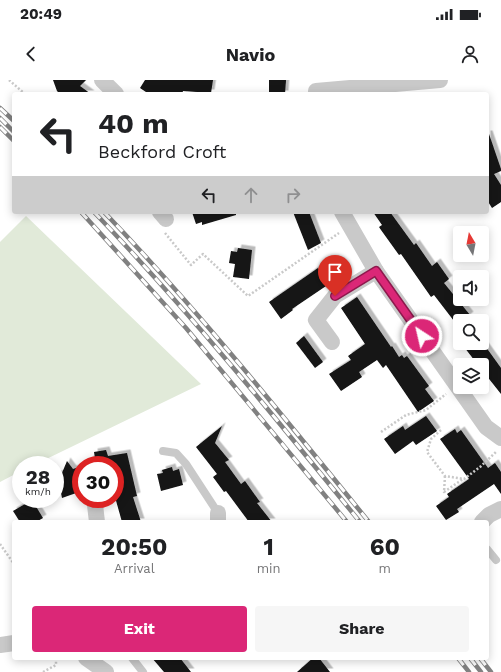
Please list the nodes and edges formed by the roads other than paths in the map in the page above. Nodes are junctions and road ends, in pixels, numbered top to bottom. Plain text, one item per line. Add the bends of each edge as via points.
1 (102, 80) edge
2 (440, 80) edge
3 (316, 88) edge
4 (114, 92) edge
5 (343, 214) edge
6 (376, 271) junction
7 (332, 342) dead end
8 (501, 438) edge
9 (163, 452) dead end
10 (95, 508) edge
11 (501, 509) edge
12 (218, 517) edge
13 (98, 520) edge
14 (484, 520) edge
15 (489, 551) edge
16 (496, 560) dead end
17 (12, 643) edge
18 (0, 645) edge
19 (89, 660) edge
20 (134, 660) edge
21 (106, 672) edge
22 (143, 672) edge

1 - 4 street
2 - 3 street
5 - 6 street
6 - 7 street via 335,296 316,320
6 - 8 street via 486,427
9 - 12 lane via 176,453 186,464
10 - 13 street
11 - 14 street
15 - 16 lane
17 - 18 street
19 - 21 street
20 - 22 lane

